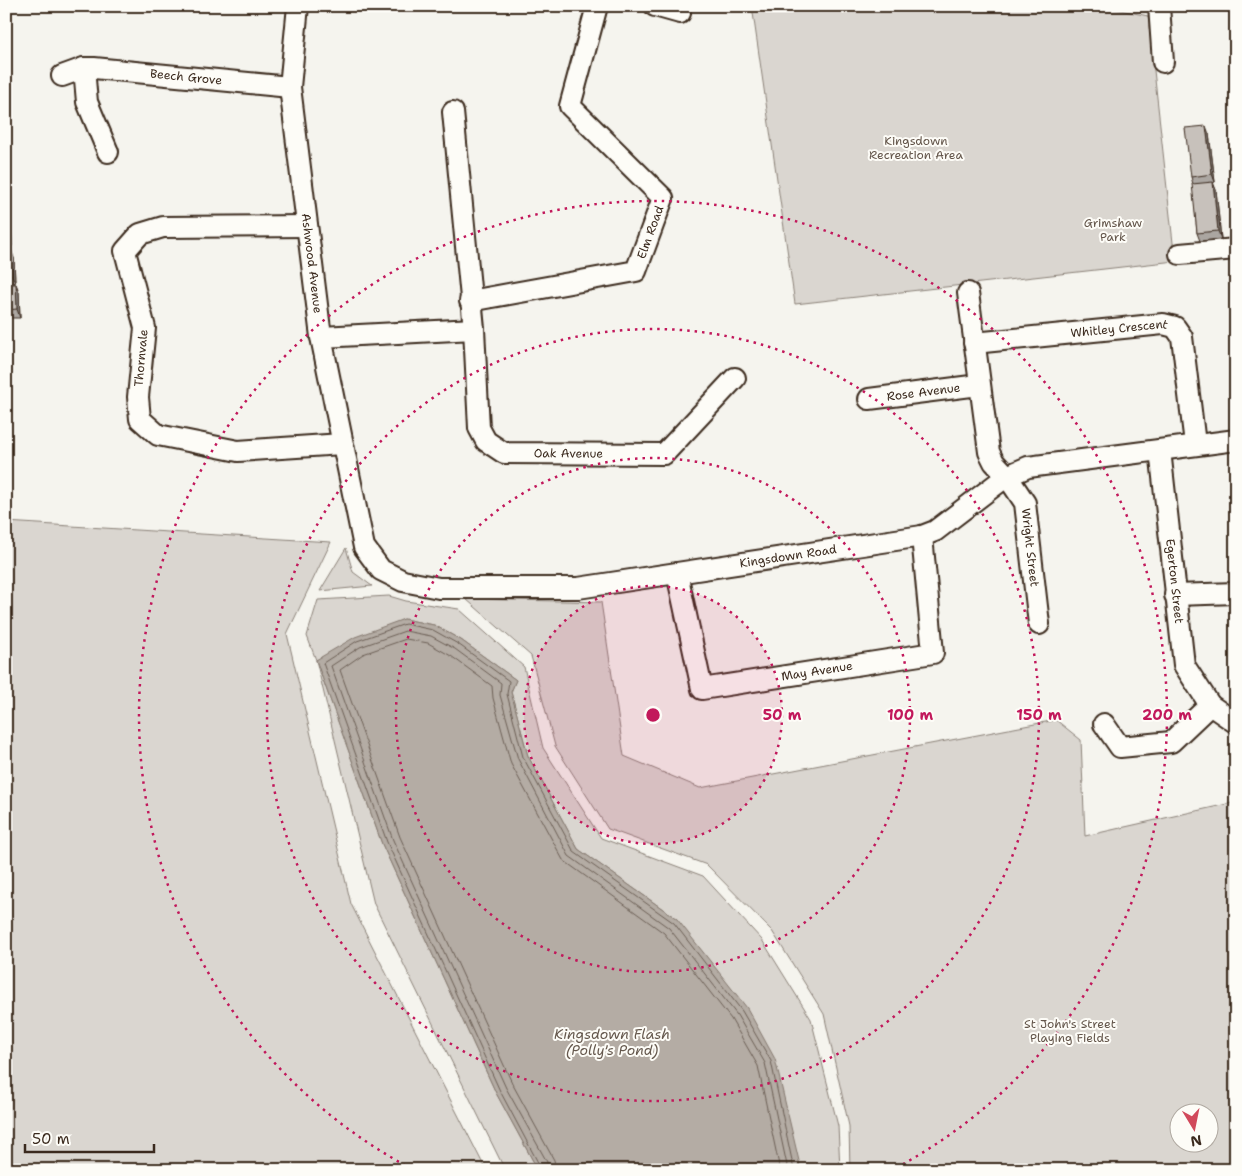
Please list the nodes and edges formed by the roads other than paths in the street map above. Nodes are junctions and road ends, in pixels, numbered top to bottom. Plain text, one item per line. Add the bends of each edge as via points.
1 (298, 6) edge
2 (597, 6) edge
3 (656, 6) edge
4 (1159, 6) edge
5 (680, 13) dead end
6 (1163, 62) dead end
7 (84, 68) junction
8 (62, 76) dead end
9 (290, 87) junction
10 (454, 112) dead end
11 (108, 152) dead end
12 (307, 226) junction
13 (1236, 249) edge
14 (1180, 254) dead end
15 (968, 293) dead end
16 (470, 301) junction
17 (474, 329) junction
18 (321, 336) junction
19 (974, 344) junction
20 (735, 378) dead end
21 (979, 385) junction
22 (869, 399) dead end
23 (1236, 440) edge
24 (342, 444) junction
25 (1194, 444) junction
26 (1160, 450) junction
27 (1007, 476) junction
28 (358, 516) joint
29 (922, 536) junction
30 (677, 573) junction
31 (1236, 593) edge
32 (1175, 595) junction
33 (1039, 624) dead end
34 (1210, 705) junction
35 (1236, 723) edge
36 (1104, 724) dead end

1 - 9 street, Ashwood Avenue
2 - 16 street, Elm Road via 570,106 663,198 636,271
3 - 5 street
4 - 6 street
7 - 8 street, Beech Grove
7 - 9 street, Beech Grove
7 - 11 street via 87,102
9 - 12 street, Ashwood Avenue
10 - 16 street, Oak Avenue
12 - 18 street, Ashwood Avenue
12 - 24 street, Thornvale via 162,227 140,234 125,251 145,328 138,397 140,419 158,435 238,451
13 - 14 street
15 - 19 street
16 - 17 street, Oak Avenue
17 - 18 street
17 - 20 street, Oak Avenue via 479,428 486,441 504,453 664,454
18 - 24 street, Ashwood Avenue
19 - 21 street
19 - 25 street, Whitley Crescent via 1163,324 1175,327 1182,337
21 - 22 street, Rose Avenue
21 - 27 street via 989,452
23 - 25 street, Kingsdown Road
24 - 28 street, Ashwood Avenue
25 - 26 street, Kingsdown Road
26 - 27 street, Kingsdown Road via 1028,467
26 - 32 street, Egerton Street
27 - 29 street, Kingsdown Road via 935,531
27 - 33 street, Wright Street via 1025,503
28 - 30 street, Kingsdown Road via 364,547 382,570 403,581 439,588 578,588
29 - 30 street, Kingsdown Road
29 - 30 street, May Avenue via 933,653 702,689
31 - 32 street
32 - 34 street, Egerton Street via 1184,665
34 - 35 street, Egerton Street
34 - 36 street via 1171,742 1120,747

